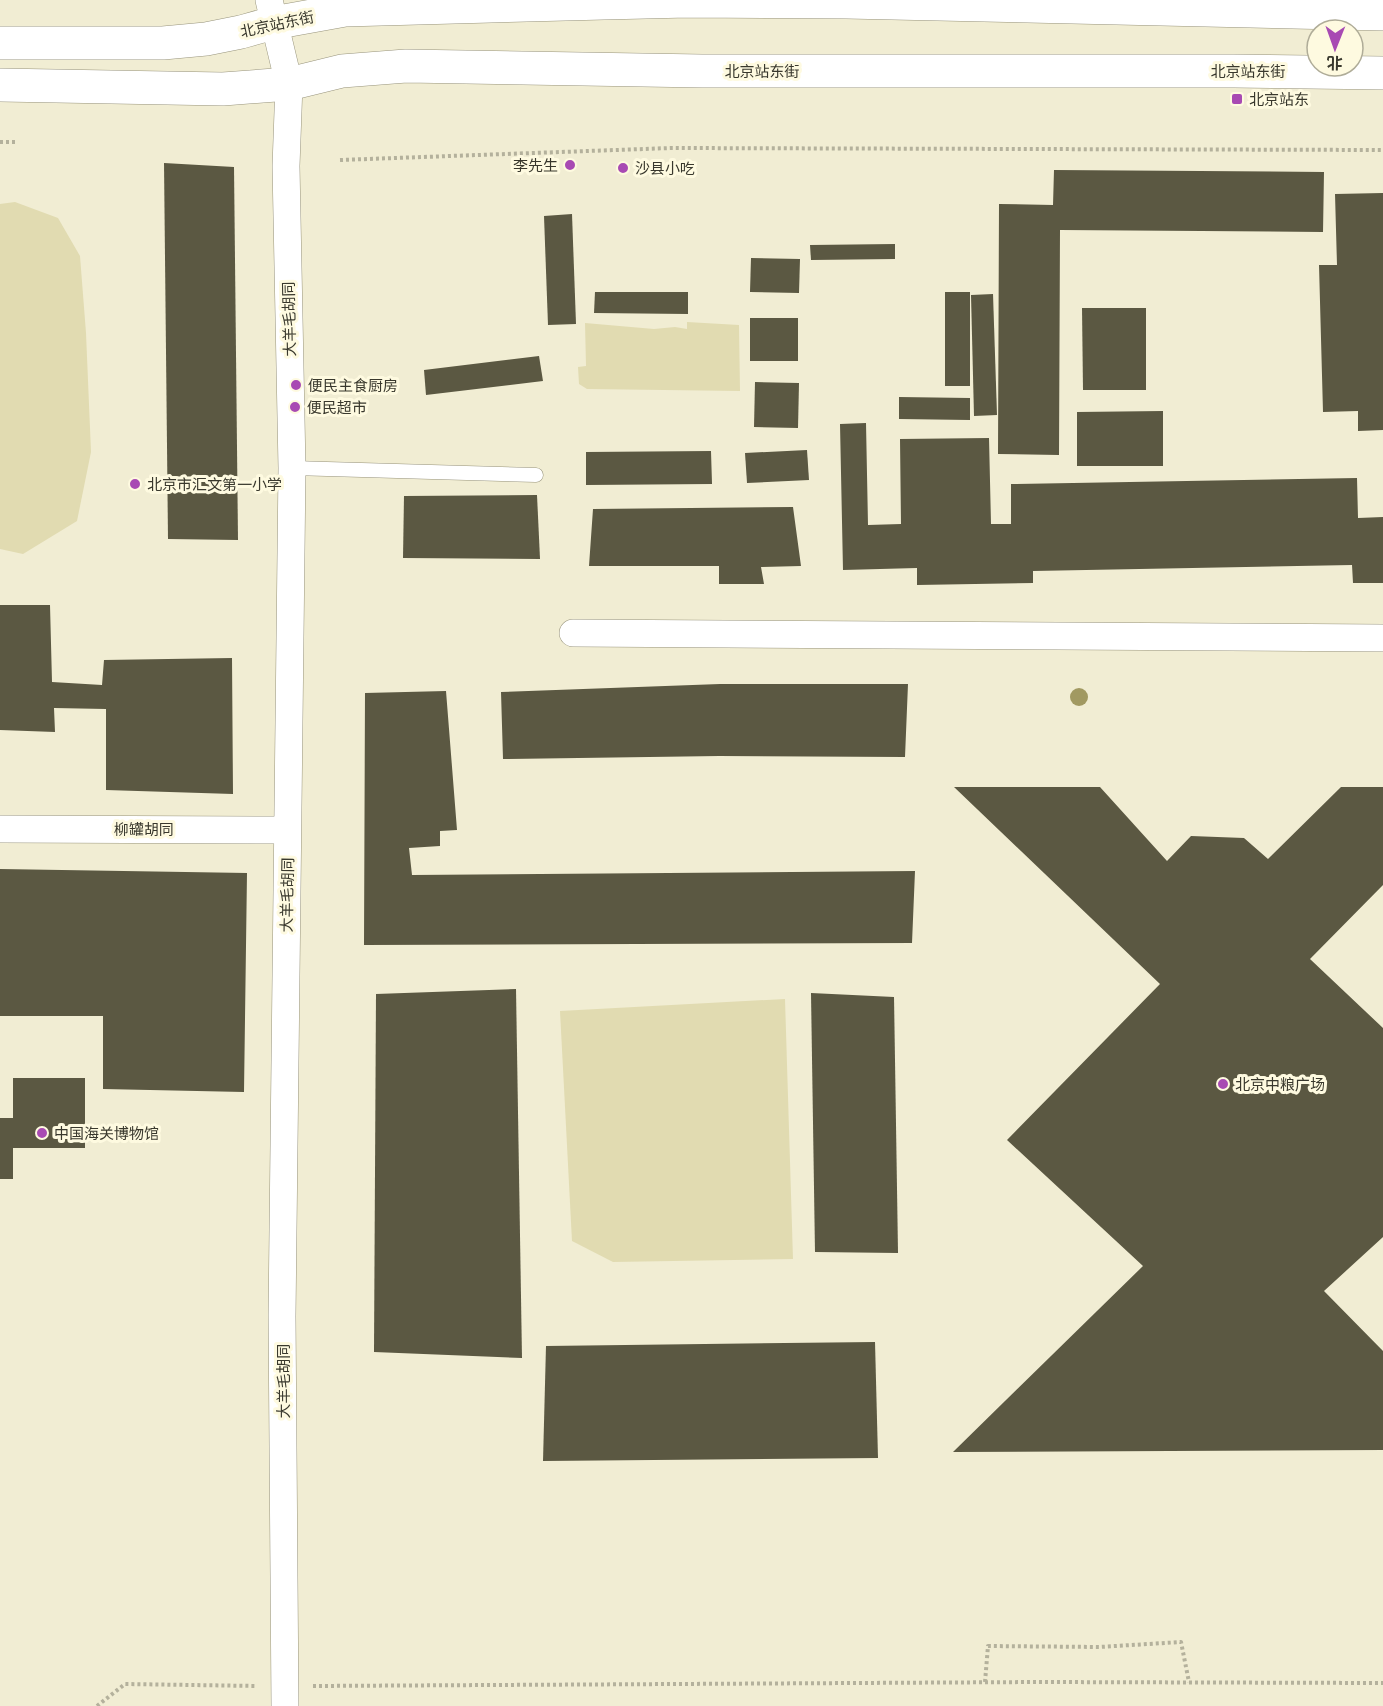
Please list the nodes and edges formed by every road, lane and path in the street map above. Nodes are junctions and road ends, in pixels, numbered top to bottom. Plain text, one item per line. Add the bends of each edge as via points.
1 (604, 1) edge
2 (643, 1) edge
3 (846, 1) edge
4 (978, 3) edge
5 (271, 11) edge
6 (1383, 14) edge
7 (0, 43) edge
8 (1383, 73) edge
9 (289, 84) junction
10 (0, 85) edge
11 (0, 142) edge
12 (18, 142) dead end
13 (1383, 150) edge
14 (340, 160) dead end
15 (292, 468) junction
16 (536, 475) dead end
17 (573, 633) dead end
18 (1383, 638) edge
19 (0, 829) edge
20 (287, 830) junction
21 (985, 1682) junction
22 (1190, 1682) junction
23 (1383, 1683) edge
24 (285, 1696) edge
25 (97, 1706) edge

1 - 2 main road, 北京站东街
1 - 5 main road, 北京站东街
2 - 3 main road, 北京站东街
3 - 4 main road, 北京站东街
4 - 6 main road, 北京站东街
5 - 7 main road, 北京站东街 via 241,32 206,39 163,43
5 - 9 street, 大羊毛胡同
8 - 9 main road, 北京站东街 via 406,66 342,71
9 - 10 main road, 北京站东街 via 223,90
9 - 15 street, 大羊毛胡同 via 286,166
11 - 12 path
13 - 14 path via 671,148
15 - 16 lane
15 - 20 street, 大羊毛胡同
17 - 18 street
19 - 20 street, 柳罐胡同
20 - 24 street, 大羊毛胡同 via 282,1317
21 - 22 path
21 - 22 path via 988,1646 1099,1647 1181,1642
21 - 24 path
22 - 23 path
24 - 25 path via 125,1684

